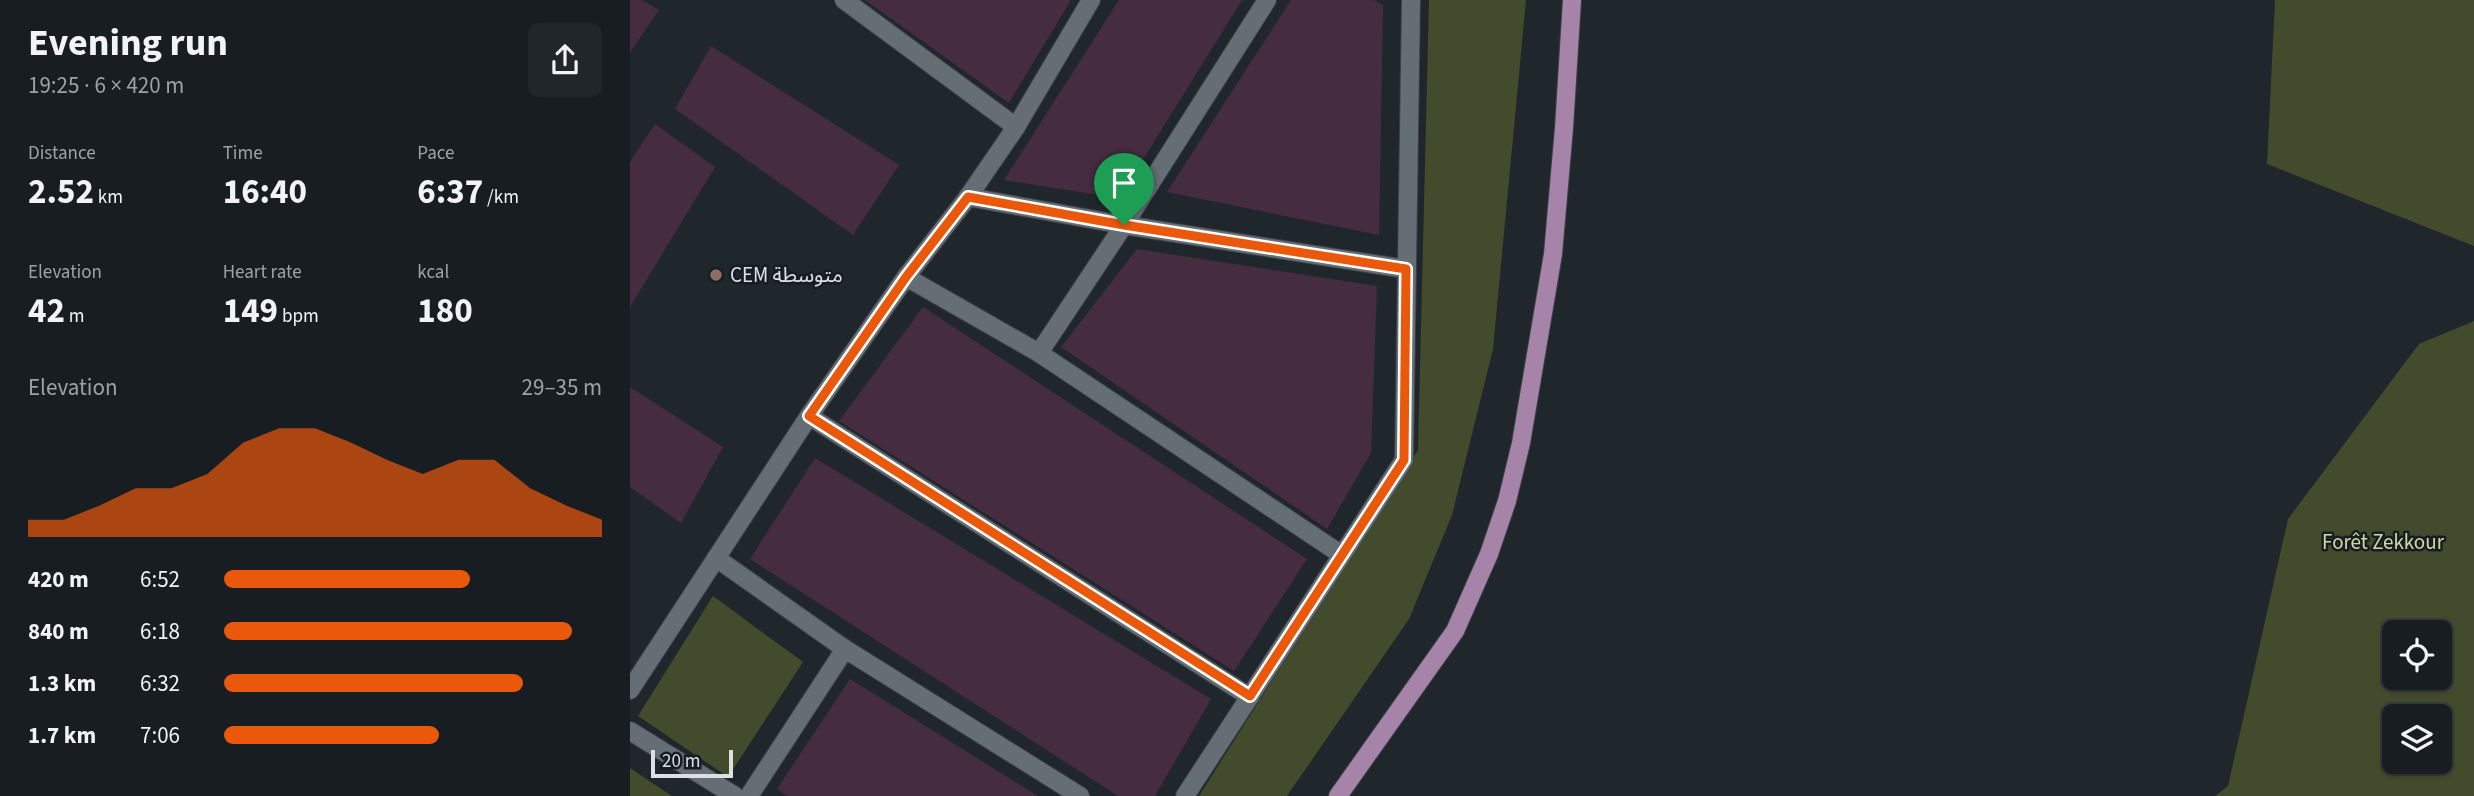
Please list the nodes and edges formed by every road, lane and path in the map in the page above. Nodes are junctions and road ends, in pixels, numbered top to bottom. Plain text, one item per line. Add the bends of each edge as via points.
1 (844, 0) edge
2 (1091, 0) edge
3 (1267, 0) edge
4 (1411, 0) edge
5 (1572, 0) edge
6 (1016, 127) junction
7 (968, 197) junction
8 (1124, 225) junction
9 (1406, 269) junction
10 (906, 277) junction
11 (1040, 353) junction
12 (809, 416) junction
13 (1342, 555) junction
14 (716, 558) junction
15 (845, 649) junction
16 (630, 690) edge
17 (1250, 696) junction
18 (630, 731) edge
19 (735, 796) edge
20 (749, 796) edge
21 (1080, 796) edge
22 (1185, 796) edge
23 (1338, 796) edge

1 - 6 street
2 - 6 street
3 - 8 street
4 - 9 street
5 - 23 main road via 1553,254 1507,501 1454,631
6 - 7 street
7 - 8 street
7 - 10 street
8 - 9 street
8 - 11 street
9 - 13 street via 1404,460
10 - 11 street
10 - 12 street
11 - 13 street
12 - 14 street
12 - 17 street
13 - 17 street
14 - 15 street
14 - 16 street
15 - 20 street
15 - 21 street
17 - 22 street
18 - 19 street

